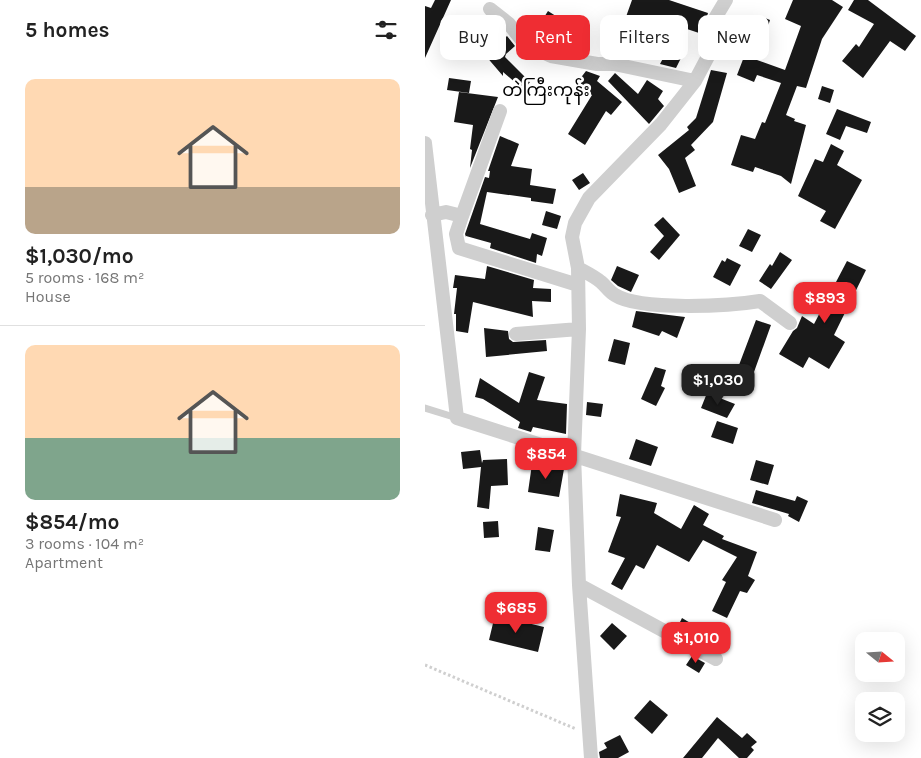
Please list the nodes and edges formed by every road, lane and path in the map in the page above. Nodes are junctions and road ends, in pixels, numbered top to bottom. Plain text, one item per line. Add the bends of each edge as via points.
1 (726, 0) edge
2 (490, 9) dead end
3 (695, 82) junction
4 (500, 111) dead end
5 (425, 143) edge
6 (432, 215) junction
7 (462, 216) junction
8 (578, 268) junction
9 (578, 285) junction
10 (790, 323) dead end
11 (579, 329) junction
12 (515, 334) dead end
13 (425, 408) edge
14 (457, 418) junction
15 (574, 455) junction
16 (775, 520) dead end
17 (579, 585) junction
18 (716, 659) dead end
19 (425, 664) edge
20 (591, 736) junction
21 (591, 758) edge

1 - 3 street via 713,20 713,47
2 - 3 street via 509,24 525,44 551,56 614,64
3 - 8 street via 661,124 581,210 572,237
4 - 7 street
5 - 6 street
6 - 7 street via 446,212
6 - 14 street
7 - 9 street via 456,234 459,248
8 - 9 street
8 - 10 street via 600,281 615,296 670,306 716,307 760,301
9 - 11 street
11 - 12 street
11 - 15 street
13 - 14 lane
14 - 15 street
15 - 16 street
15 - 17 street
17 - 18 street
17 - 20 street
19 - 20 path
20 - 21 street

